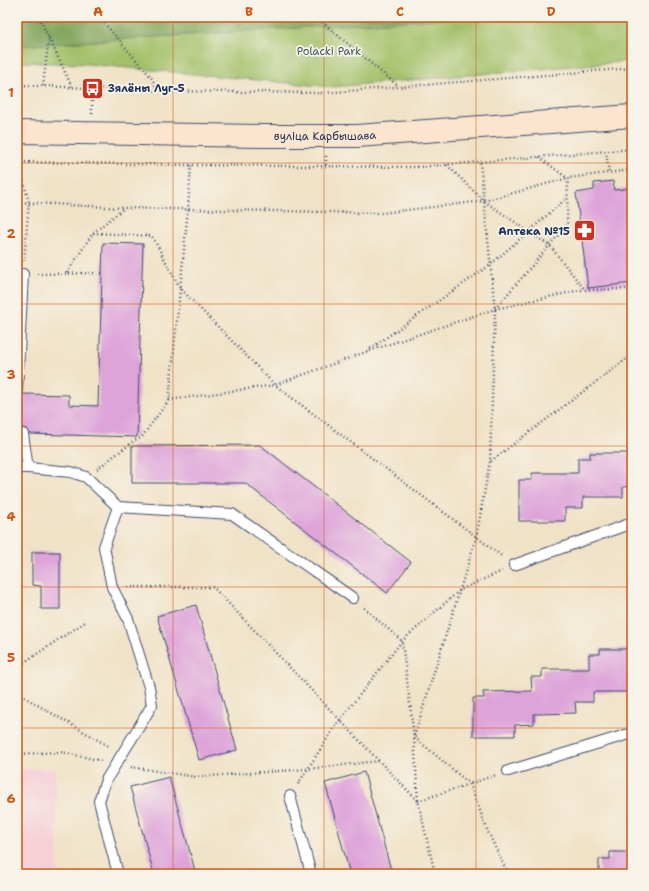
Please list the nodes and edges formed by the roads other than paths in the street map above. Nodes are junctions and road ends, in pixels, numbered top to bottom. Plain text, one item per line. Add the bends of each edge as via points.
1 (632, 116) edge
2 (17, 132) edge
3 (23, 274) road end
4 (17, 392) edge
5 (23, 434) dead end
6 (17, 468) edge
7 (28, 468) junction
8 (118, 507) junction
9 (632, 523) edge
10 (514, 565) road end
11 (352, 598) road end
12 (632, 733) edge
13 (508, 771) road end
14 (290, 796) road end
15 (118, 874) edge
16 (311, 874) edge

1 - 2 main road, вуліца Карбышава via 357,136
3 - 4 lane
5 - 7 lane
6 - 7 lane
7 - 8 lane via 71,472 86,477
8 - 11 lane via 232,514
8 - 15 lane via 104,547 112,587 128,619 152,705 106,780 99,801
9 - 10 lane
12 - 13 lane
14 - 16 lane

